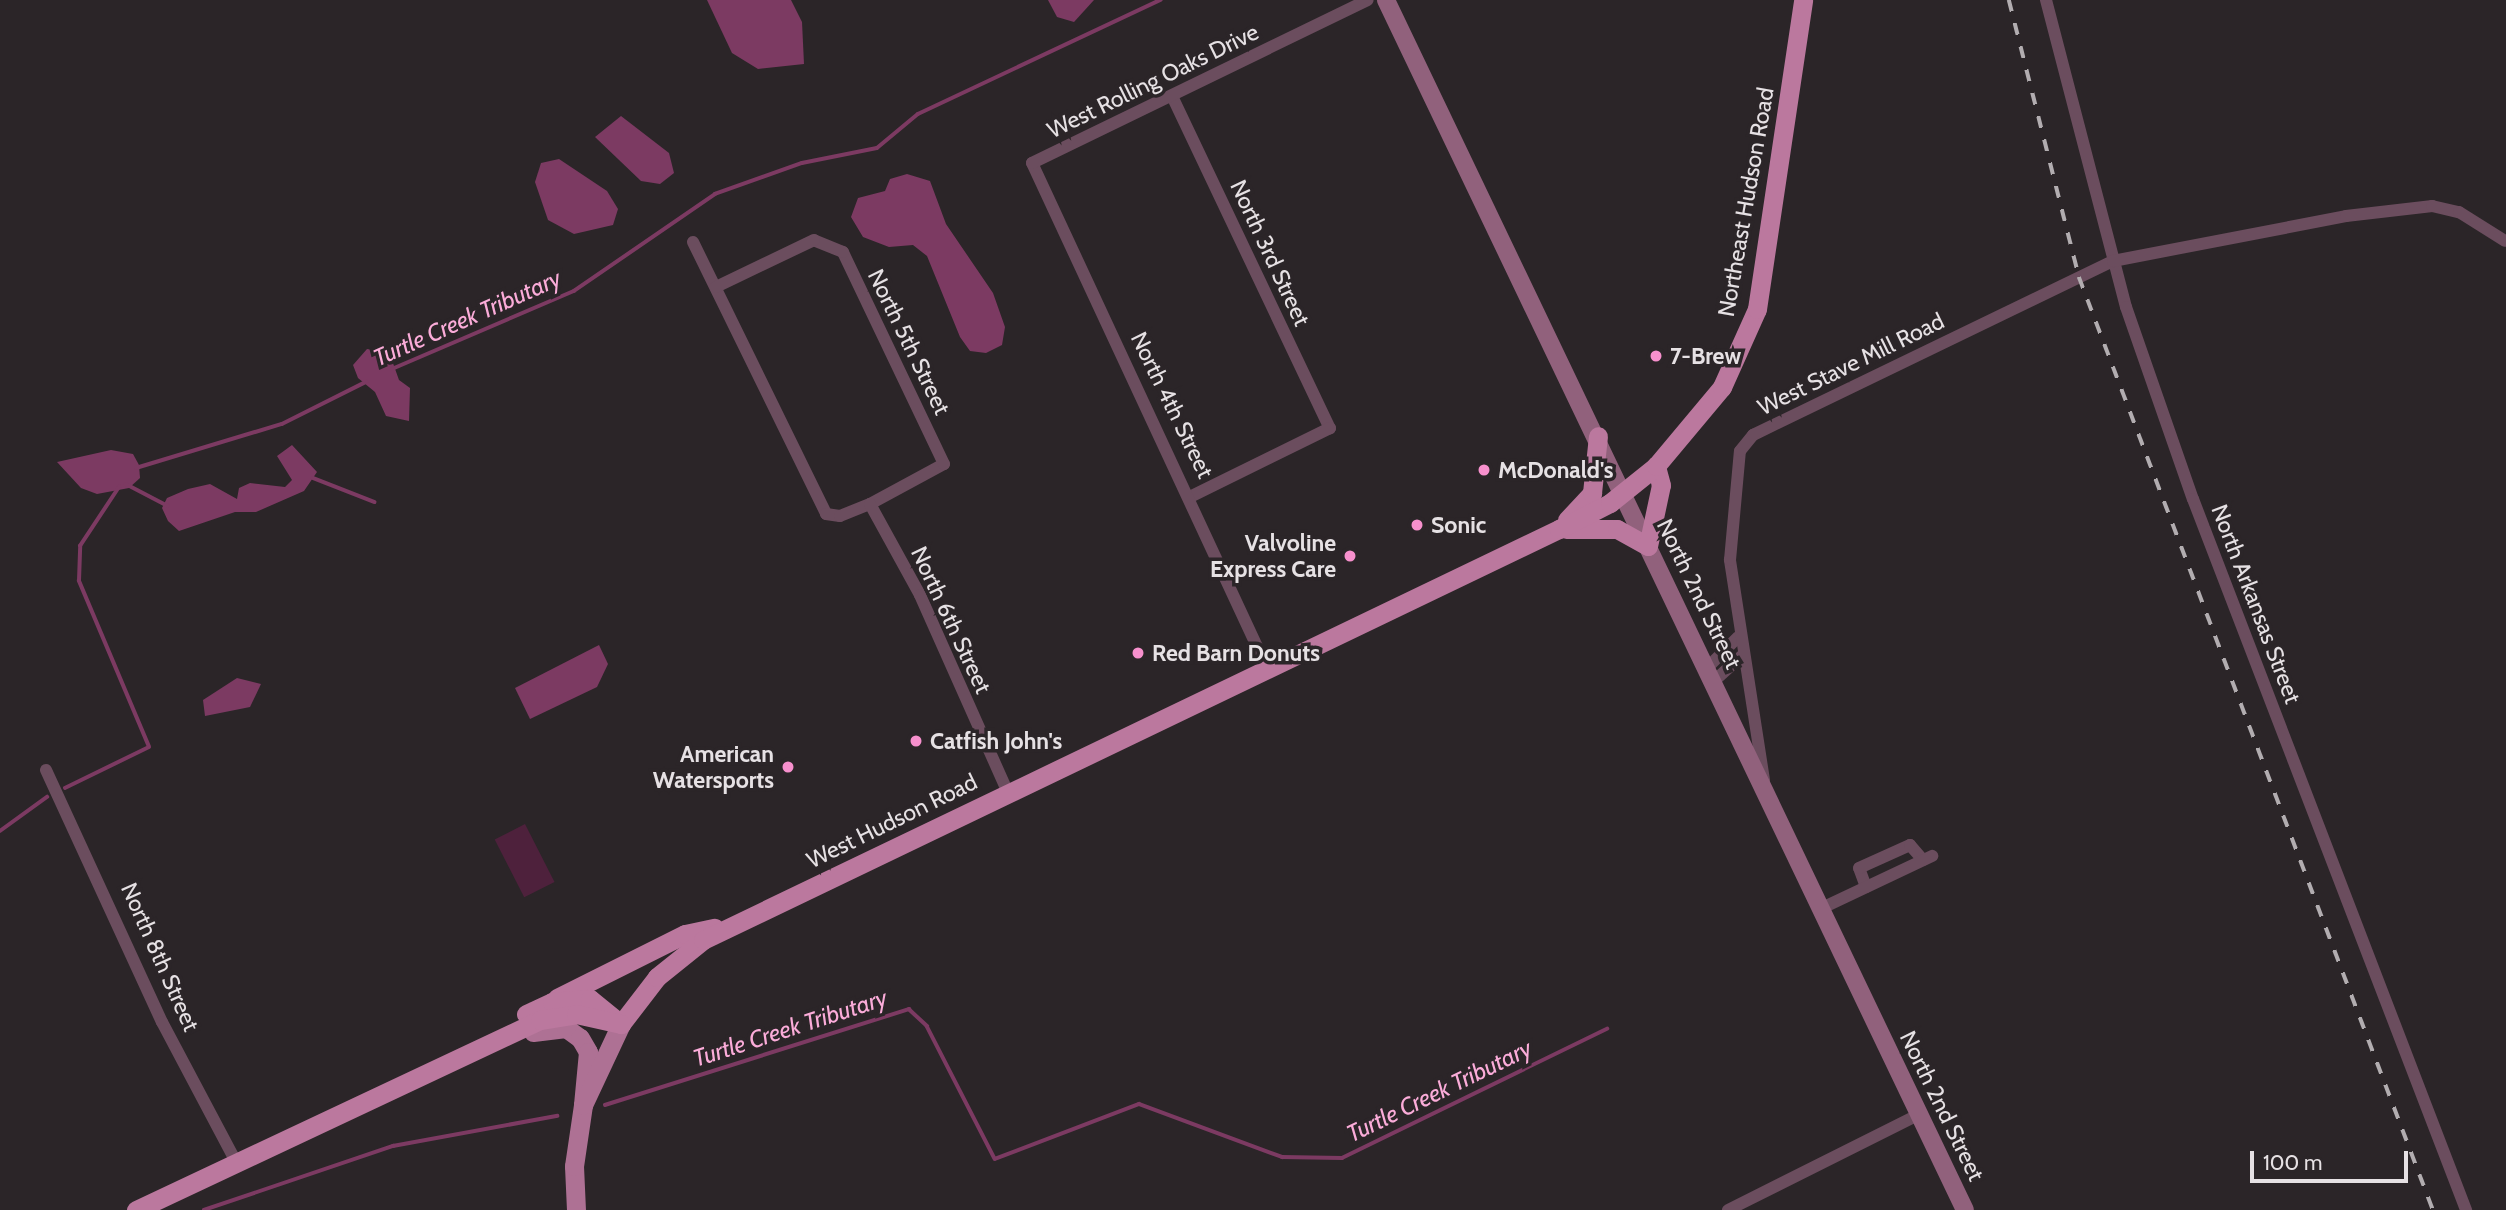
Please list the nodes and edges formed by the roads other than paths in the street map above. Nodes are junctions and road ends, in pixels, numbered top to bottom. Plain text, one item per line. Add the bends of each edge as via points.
1 (1368, 0) edge
2 (1386, 0) edge
3 (1802, 0) edge
4 (2046, 0) edge
5 (1172, 96) junction
6 (1032, 163) joint
7 (2505, 241) edge
8 (693, 242) dead end
9 (2113, 261) junction
10 (716, 287) junction
11 (1598, 436) junction
12 (1656, 466) junction
13 (1624, 493) junction
14 (1192, 496) junction
15 (870, 505) junction
16 (1559, 528) junction
17 (1648, 547) junction
18 (1738, 637) junction
19 (1742, 656) junction
20 (1267, 668) junction
21 (1711, 675) junction
22 (46, 770) dead end
23 (1766, 788) junction
24 (1008, 793) junction
25 (1866, 887) junction
26 (1822, 908) junction
27 (735, 923) junction
28 (552, 1002) junction
29 (621, 1024) junction
30 (583, 1105) junction
31 (1918, 1115) junction
32 (307, 1128) junction
33 (236, 1162) junction
34 (136, 1210) edge
35 (576, 1210) edge
36 (1728, 1210) edge
37 (1965, 1210) edge
38 (2466, 1210) edge

1 - 5 street, West Rolling Oaks Drive
2 - 11 main road, North 2nd Street
3 - 12 highway, Northeast Hudson Road via 1757,309 1723,387
4 - 9 street, North Arkansas Street
5 - 6 street, West Rolling Oaks Drive
5 - 14 street, North 3rd Street via 1330,428
6 - 14 street, North 4th Street
7 - 9 street, West Stave Mill Road via 2459,212 2432,206 2321,220
8 - 10 street
9 - 18 street, West Stave Mill Road via 1753,435 1740,452 1734,489 1730,560
9 - 38 street, North Arkansas Street via 2193,499
10 - 15 street via 827,514 840,516
10 - 15 street, North 5th Street via 814,240 843,252 944,464
11 - 13 main road, North 2nd Street
11 - 16 highway via 1592,493
12 - 13 highway, Northeast Hudson Road
12 - 17 highway via 1661,485
13 - 16 highway, West Hudson Road
13 - 17 main road, North 2nd Street
14 - 20 street, North 4th Street via 1213,558
15 - 24 street, North 6th Street via 920,594
16 - 17 highway via 1617,529
16 - 20 highway, West Hudson Road
17 - 21 main road, North 2nd Street
18 - 19 street, West Stave Mill Road
18 - 21 street
19 - 21 street
19 - 23 street, West Stave Mill Road
20 - 24 highway, West Hudson Road
21 - 23 main road, North 2nd Street
22 - 33 street, North 8th Street via 162,1022
23 - 26 main road, North 2nd Street
24 - 27 highway, West Hudson Road
25 - 25 street via 1928,858 1910,845 1859,868
25 - 26 street
26 - 31 main road, North 2nd Street
27 - 28 highway via 685,934
27 - 29 highway, West Hudson Road via 680,956
28 - 29 highway via 590,999
28 - 32 highway via 336,1105
29 - 30 main road
29 - 32 highway via 576,1014 540,1020
30 - 32 main road via 588,1052 566,1028 548,1026 350,1120
30 - 35 main road via 574,1166
31 - 36 street
31 - 37 main road, North 2nd Street
32 - 33 highway
33 - 34 highway

